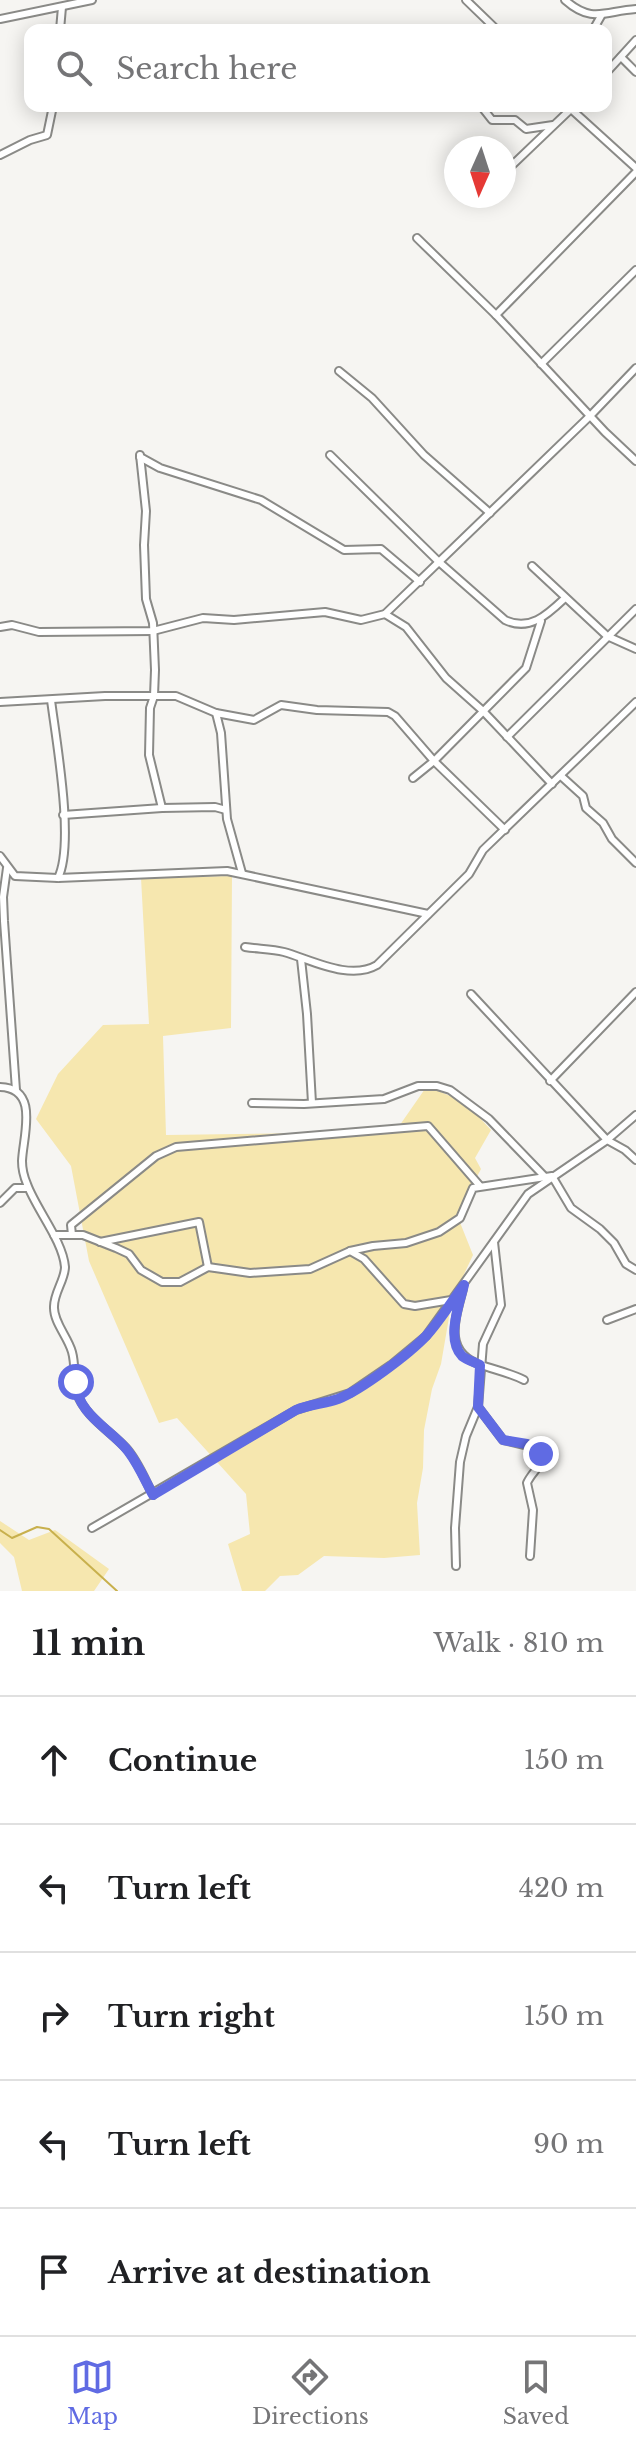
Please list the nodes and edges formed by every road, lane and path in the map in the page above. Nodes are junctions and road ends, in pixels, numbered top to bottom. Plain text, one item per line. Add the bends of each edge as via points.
1 (92, 0) edge
2 (466, 0) edge
3 (565, 0) edge
4 (625, 0) edge
5 (62, 7) junction
6 (636, 9) edge
7 (601, 16) junction
8 (0, 19) edge
9 (61, 24) edge
10 (491, 24) edge
11 (596, 24) edge
12 (636, 40) edge
13 (621, 57) junction
14 (612, 67) edge
15 (636, 72) edge
16 (52, 112) edge
17 (486, 112) edge
18 (566, 112) edge
19 (576, 112) edge
20 (553, 125) junction
21 (0, 155) edge
22 (516, 161) edge
23 (636, 170) edge
24 (417, 238) dead end
25 (636, 270) edge
26 (496, 315) junction
27 (541, 364) junction
28 (636, 368) edge
29 (339, 371) dead end
30 (591, 415) junction
31 (330, 455) dead end
32 (636, 461) edge
33 (490, 513) junction
34 (439, 562) junction
35 (532, 566) dead end
36 (420, 582) junction
37 (565, 598) junction
38 (636, 609) edge
39 (385, 614) junction
40 (541, 621) junction
41 (0, 627) edge
42 (153, 631) junction
43 (607, 636) junction
44 (636, 649) edge
45 (154, 696) junction
46 (51, 700) junction
47 (0, 702) edge
48 (636, 702) edge
49 (483, 711) junction
50 (216, 713) junction
51 (507, 737) junction
52 (434, 761) junction
53 (561, 776) junction
54 (413, 778) dead end
55 (552, 784) junction
56 (162, 808) junction
57 (226, 810) junction
58 (63, 815) junction
59 (505, 830) junction
60 (0, 856) edge
61 (636, 863) edge
62 (7, 868) junction
63 (242, 873) junction
64 (58, 878) junction
65 (2, 893) edge
66 (428, 914) junction
67 (245, 947) dead end
68 (3, 949) edge
69 (301, 959) junction
70 (636, 992) edge
71 (471, 994) dead end
72 (550, 1081) junction
73 (0, 1087) edge
74 (16, 1090) junction
75 (252, 1103) dead end
76 (312, 1103) junction
77 (636, 1115) edge
78 (607, 1140) junction
79 (636, 1160) edge
80 (548, 1176) junction
81 (480, 1186) junction
82 (28, 1188) junction
83 (0, 1203) edge
84 (54, 1235) junction
85 (72, 1235) junction
86 (494, 1241) junction
87 (99, 1242) junction
88 (350, 1251) junction
89 (208, 1267) junction
90 (636, 1270) edge
91 (464, 1285) junction
92 (452, 1300) junction
93 (636, 1309) edge
94 (607, 1320) dead end
95 (480, 1365) junction
96 (524, 1380) dead end
97 (478, 1407) junction
98 (153, 1495) junction
99 (92, 1528) dead end
100 (530, 1556) dead end
101 (456, 1566) dead end

1 - 5 street
2 - 10 street
3 - 7 street via 586,14
4 - 6 street
5 - 8 street
5 - 9 street
6 - 7 street
7 - 11 street
12 - 13 street
13 - 14 street
13 - 15 street
16 - 21 street via 47,135
17 - 20 street via 492,120 515,120 526,129
18 - 20 street
19 - 23 street
20 - 22 street
23 - 26 street
24 - 26 street
25 - 27 street
26 - 27 street
27 - 30 street
28 - 30 street
29 - 33 street
30 - 32 street
30 - 33 street
31 - 34 street
33 - 34 street
34 - 36 street
34 - 40 street via 505,620
35 - 37 street
36 - 39 street
36 - 42 street via 381,549 344,550 261,500 160,468 140,456 146,599
37 - 40 street
37 - 43 street
38 - 43 street
39 - 42 street via 361,620 325,612 203,618
39 - 49 street via 406,627 446,678
40 - 49 street via 526,668
41 - 42 street
42 - 45 street
43 - 44 street
43 - 51 street
45 - 46 street
45 - 50 street via 184,697
45 - 56 street via 149,755
46 - 47 street
46 - 58 street
48 - 53 street
49 - 51 street
49 - 52 street
50 - 52 street via 254,720 281,705 388,712
50 - 57 street
51 - 55 street
52 - 54 street
52 - 59 street
53 - 55 street
53 - 61 street
55 - 59 street
56 - 57 street
56 - 58 street
57 - 63 street
58 - 64 street
59 - 66 street
60 - 62 street
62 - 64 street via 15,876
62 - 65 street
63 - 64 street
63 - 66 street
65 - 68 street
66 - 69 street via 367,971
67 - 69 street
68 - 74 street
69 - 76 street
70 - 72 street
71 - 72 street
72 - 78 street
73 - 74 street
74 - 82 street via 27,1117 22,1165
75 - 76 street
76 - 80 street via 384,1099 418,1086 450,1090
77 - 78 street
78 - 79 street
78 - 80 street
80 - 81 street
80 - 86 street
80 - 90 street via 571,1208 600,1229
81 - 85 street via 428,1126 176,1147 156,1156 71,1225
81 - 88 street via 473,1188 460,1218 439,1232
82 - 83 street via 15,1188
82 - 84 street
84 - 85 street
84 - 98 street via 65,1269 53,1309 72,1351 80,1401 125,1447
85 - 87 street
86 - 91 street
86 - 95 street via 501,1305 483,1344
87 - 89 street via 129,1254 141,1270 162,1282 180,1282
87 - 89 street via 199,1222
88 - 89 street via 310,1269 250,1273
88 - 92 street via 364,1259 404,1304
91 - 92 street
91 - 95 street via 455,1340 464,1357
92 - 98 street via 426,1336 350,1393 296,1410
93 - 94 street
95 - 96 street
95 - 97 street
97 - 100 street via 503,1440 536,1448 542,1457 527,1483 533,1510
97 - 101 street via 460,1462
98 - 99 street

